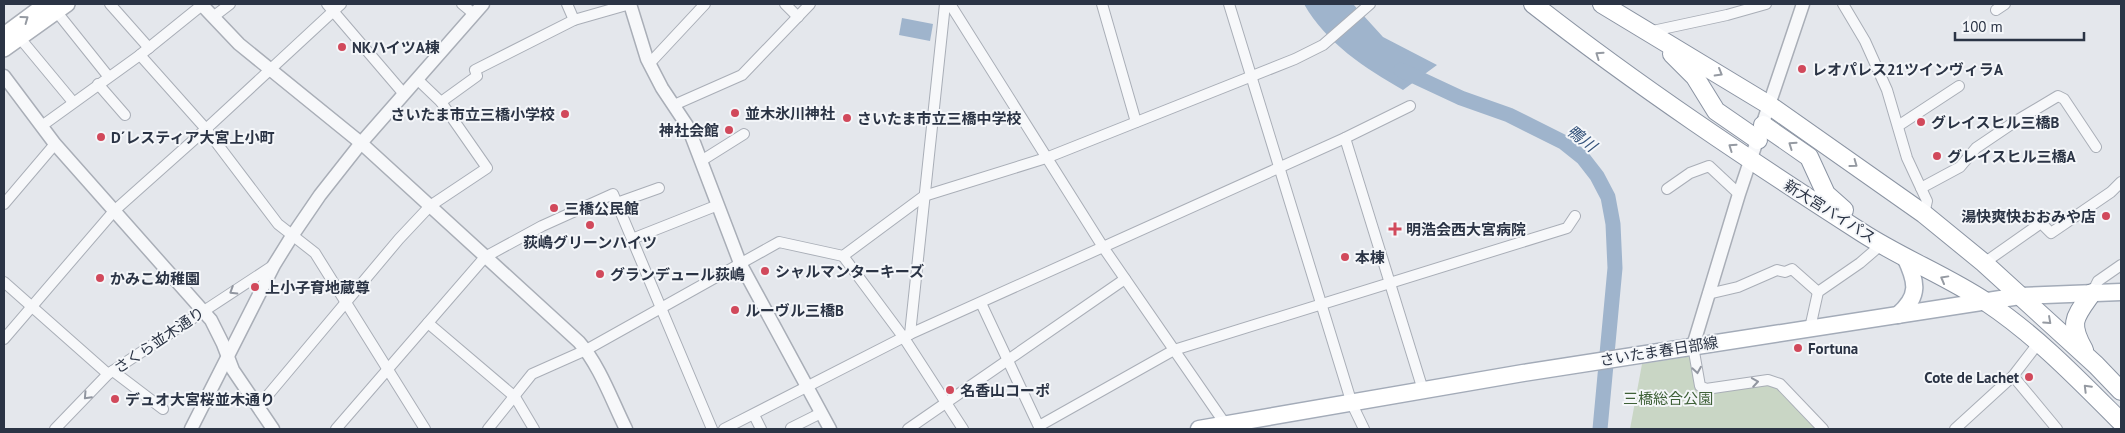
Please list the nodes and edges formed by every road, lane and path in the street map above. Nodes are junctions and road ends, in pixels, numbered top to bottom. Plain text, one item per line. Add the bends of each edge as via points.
1 (110, 4) edge
2 (202, 4) edge
3 (230, 4) edge
4 (462, 4) edge
5 (483, 4) edge
6 (567, 4) edge
7 (630, 4) edge
8 (706, 4) edge
9 (785, 4) edge
10 (810, 4) edge
11 (945, 4) edge
12 (950, 4) edge
13 (1102, 4) edge
14 (1228, 4) edge
15 (1533, 4) edge
16 (1602, 4) edge
17 (1766, 4) edge
18 (1803, 4) edge
19 (1843, 4) edge
20 (2005, 4) edge
21 (56, 6) edge
22 (334, 6) edge
23 (1367, 7) edge
24 (1996, 10) dead end
25 (474, 14) junction
26 (798, 16) junction
27 (213, 17) junction
28 (574, 20) junction
29 (1648, 32) junction
30 (4, 34) edge
31 (19, 37) junction
32 (149, 48) junction
33 (4, 49) edge
34 (140, 55) junction
35 (649, 64) junction
36 (270, 69) junction
37 (4, 76) edge
38 (108, 76) junction
39 (1252, 76) junction
40 (417, 79) junction
41 (98, 84) junction
42 (1958, 86) dead end
43 (404, 94) junction
44 (73, 102) junction
45 (441, 102) junction
46 (674, 105) junction
47 (1769, 105) junction
48 (1410, 106) dead end
49 (125, 115) dead end
50 (1136, 122) junction
51 (42, 125) junction
52 (1898, 126) junction
53 (206, 129) junction
54 (1760, 132) junction
55 (744, 134) dead end
56 (1345, 138) junction
57 (361, 143) junction
58 (55, 144) junction
59 (2096, 147) dead end
60 (1046, 158) junction
61 (701, 161) junction
62 (1751, 161) junction
63 (1280, 166) junction
64 (2121, 182) edge
65 (659, 188) dead end
66 (1667, 188) dead end
67 (1921, 188) junction
68 (1740, 194) junction
69 (924, 196) junction
70 (617, 203) junction
71 (4, 204) edge
72 (718, 205) junction
73 (430, 206) junction
74 (114, 211) junction
75 (1924, 214) junction
76 (1575, 216) dead end
77 (292, 236) junction
78 (632, 239) junction
79 (1882, 244) junction
80 (1103, 247) junction
81 (844, 256) junction
82 (485, 257) junction
83 (1905, 257) junction
84 (740, 263) junction
85 (1984, 263) junction
86 (274, 265) junction
87 (2121, 265) edge
88 (1125, 279) junction
89 (4, 282) edge
90 (1390, 283) junction
91 (1818, 292) junction
92 (2121, 292) edge
93 (2092, 293) junction
94 (1708, 294) junction
95 (2020, 296) junction
96 (1985, 301) junction
97 (347, 302) junction
98 (981, 303) junction
99 (1322, 304) junction
100 (32, 306) junction
101 (661, 308) junction
102 (202, 311) junction
103 (1898, 315) junction
104 (428, 323) junction
105 (1810, 328) junction
106 (907, 336) junction
107 (4, 339) edge
108 (2040, 341) junction
109 (1693, 346) junction
110 (586, 350) junction
111 (1174, 350) junction
112 (229, 358) junction
113 (1008, 360) junction
114 (2096, 365) junction
115 (387, 369) junction
116 (110, 372) junction
117 (2013, 376) junction
118 (807, 388) junction
119 (1423, 390) junction
120 (2121, 391) edge
121 (515, 397) junction
122 (946, 402) junction
123 (1352, 404) junction
124 (258, 407) junction
125 (163, 409) dead end
126 (821, 413) junction
127 (754, 414) junction
128 (2121, 422) edge
129 (1227, 427) edge
130 (1960, 427) edge
131 (791, 428) dead end
132 (1040, 428) edge
133 (55, 429) edge
134 (192, 429) edge
135 (273, 429) edge
136 (336, 429) edge
137 (425, 429) edge
138 (488, 429) edge
139 (534, 429) edge
140 (626, 429) edge
141 (712, 429) edge
142 (724, 429) edge
143 (762, 429) edge
144 (830, 429) edge
145 (908, 429) edge
146 (963, 429) edge
147 (1199, 429) edge
148 (1364, 429) edge
149 (1823, 429) edge
150 (2057, 429) edge

1 - 32 street
2 - 27 street
2 - 32 street
3 - 27 street
4 - 25 street
5 - 25 street
6 - 28 street
7 - 28 street
7 - 35 street
8 - 35 street
9 - 26 street
10 - 26 street
11 - 69 street
12 - 60 street
13 - 50 street
14 - 39 street
62 -> 15 highway, 新大宮バイパス via 1590,49
16 - 29 highway
17 - 29 street
18 - 47 street
19 - 52 street via 1873,58
20 - 24 street
30 -> 21 main road
21 - 31 main road
21 - 38 street
22 - 36 street
22 - 43 street
23 - 39 street via 1323,45
25 - 40 street
26 - 46 street via 742,75
27 - 36 street
28 - 45 street via 475,70 477,76
29 -> 47 highway
29 - 54 highway via 1695,77 1716,111
31 - 33 main road
31 - 44 street
32 - 34 street
34 - 38 street
34 - 53 street
35 - 46 street
36 - 53 street
36 - 57 street
37 - 51 street
38 - 41 street
39 - 50 street
39 - 63 street
40 - 43 street
40 - 45 street
41 - 44 street
41 - 49 street
42 - 52 street
43 - 57 street
44 - 51 street
45 - 73 street via 487,168
46 - 61 street via 688,127
47 - 54 street
47 -> 75 highway
48 - 56 street
50 - 60 street
51 - 58 street
52 - 67 street via 1907,158
53 - 74 street
53 - 77 street via 278,224
54 - 62 street
79 -> 54 highway via 1826,194 1809,157
55 - 61 street
56 - 63 street
56 - 90 street
57 - 73 street
57 - 77 street
58 - 71 street
58 - 74 street
59 - 67 street via 2064,99 2058,96 1976,148 1960,167
60 - 69 street
60 - 80 street
61 - 72 street
62 - 68 street
62 - 79 highway, 新大宮バイパス
63 - 80 street
63 - 99 street
64 - 85 street via 2051,232 2041,223
65 - 70 street
66 - 68 street via 1690,173 1709,166
67 - 75 street via 1927,200
68 - 94 street
69 - 81 street
69 - 106 street
70 - 78 street
70 - 82 street via 613,194 542,226
72 - 78 street
72 - 84 street
73 - 82 street
73 - 97 street
74 - 100 street
74 - 102 street
75 - 85 highway
76 - 90 street via 1567,228
77 - 86 street
77 - 97 street via 315,253
78 - 101 street
79 - 83 highway, 新大宮バイパス
79 - 91 street
80 - 88 street
80 - 98 street
81 - 84 street via 779,242
81 - 106 street
82 - 104 street
82 - 110 street
96 -> 83 highway, 新大宮バイパス
83 - 103 main road via 1912,273 1913,299
84 - 101 street
84 - 118 street
85 - 95 highway
86 -> 102 street, さくら並木通り
86 - 112 street
87 - 93 street via 2098,281
88 - 111 street
88 - 113 street
89 - 100 street
90 - 99 street
90 - 119 street
91 - 94 street via 1792,269 1785,272 1776,270 1738,287
91 - 105 street
92 - 93 main road, さいたま春日部線
93 - 95 main road, さいたま春日部線
93 - 114 highway via 2077,312 2075,325 2083,349
94 - 109 street
95 - 96 main road, さいたま春日部線
95 -> 114 highway
96 - 103 main road, さいたま春日部線
96 - 108 highway, 新大宮バイパス
97 - 115 street
97 - 124 street
98 - 106 street
98 - 113 street
99 - 111 street
99 - 123 street
100 - 107 street
100 - 116 street
101 - 110 street
101 - 141 street
102 - 112 street via 211,320
102 - 116 street, さくら並木通り
103 - 105 main road, さいたま春日部線
104 - 115 street
104 - 121 street
105 - 109 main road, さいたま春日部線
106 - 118 street
106 - 122 street
108 - 117 street
128 -> 108 highway, 新大宮バイパス
109 - 119 main road, さいたま春日部線
109 -> 149 street via 1700,386 1706,390 1768,380 1780,384
110 - 121 street via 532,374
110 - 140 street
111 - 129 street
111 - 132 street
112 - 124 street via 233,370
112 - 134 street
113 - 122 street
113 - 132 street
114 - 120 highway
115 - 136 street
115 - 137 street
116 - 125 street
116 -> 133 street, さくら並木通り
117 - 130 street
117 - 150 street
118 - 126 street
118 - 127 street
119 - 123 main road, さいたま春日部線
121 - 138 street
121 - 139 street
122 - 145 street
122 - 146 street
123 - 129 main road, さいたま春日部線
123 - 148 street
124 - 135 street
126 - 131 street
126 - 144 street
127 - 142 street
127 - 143 street
129 - 147 main road, さいたま春日部線

